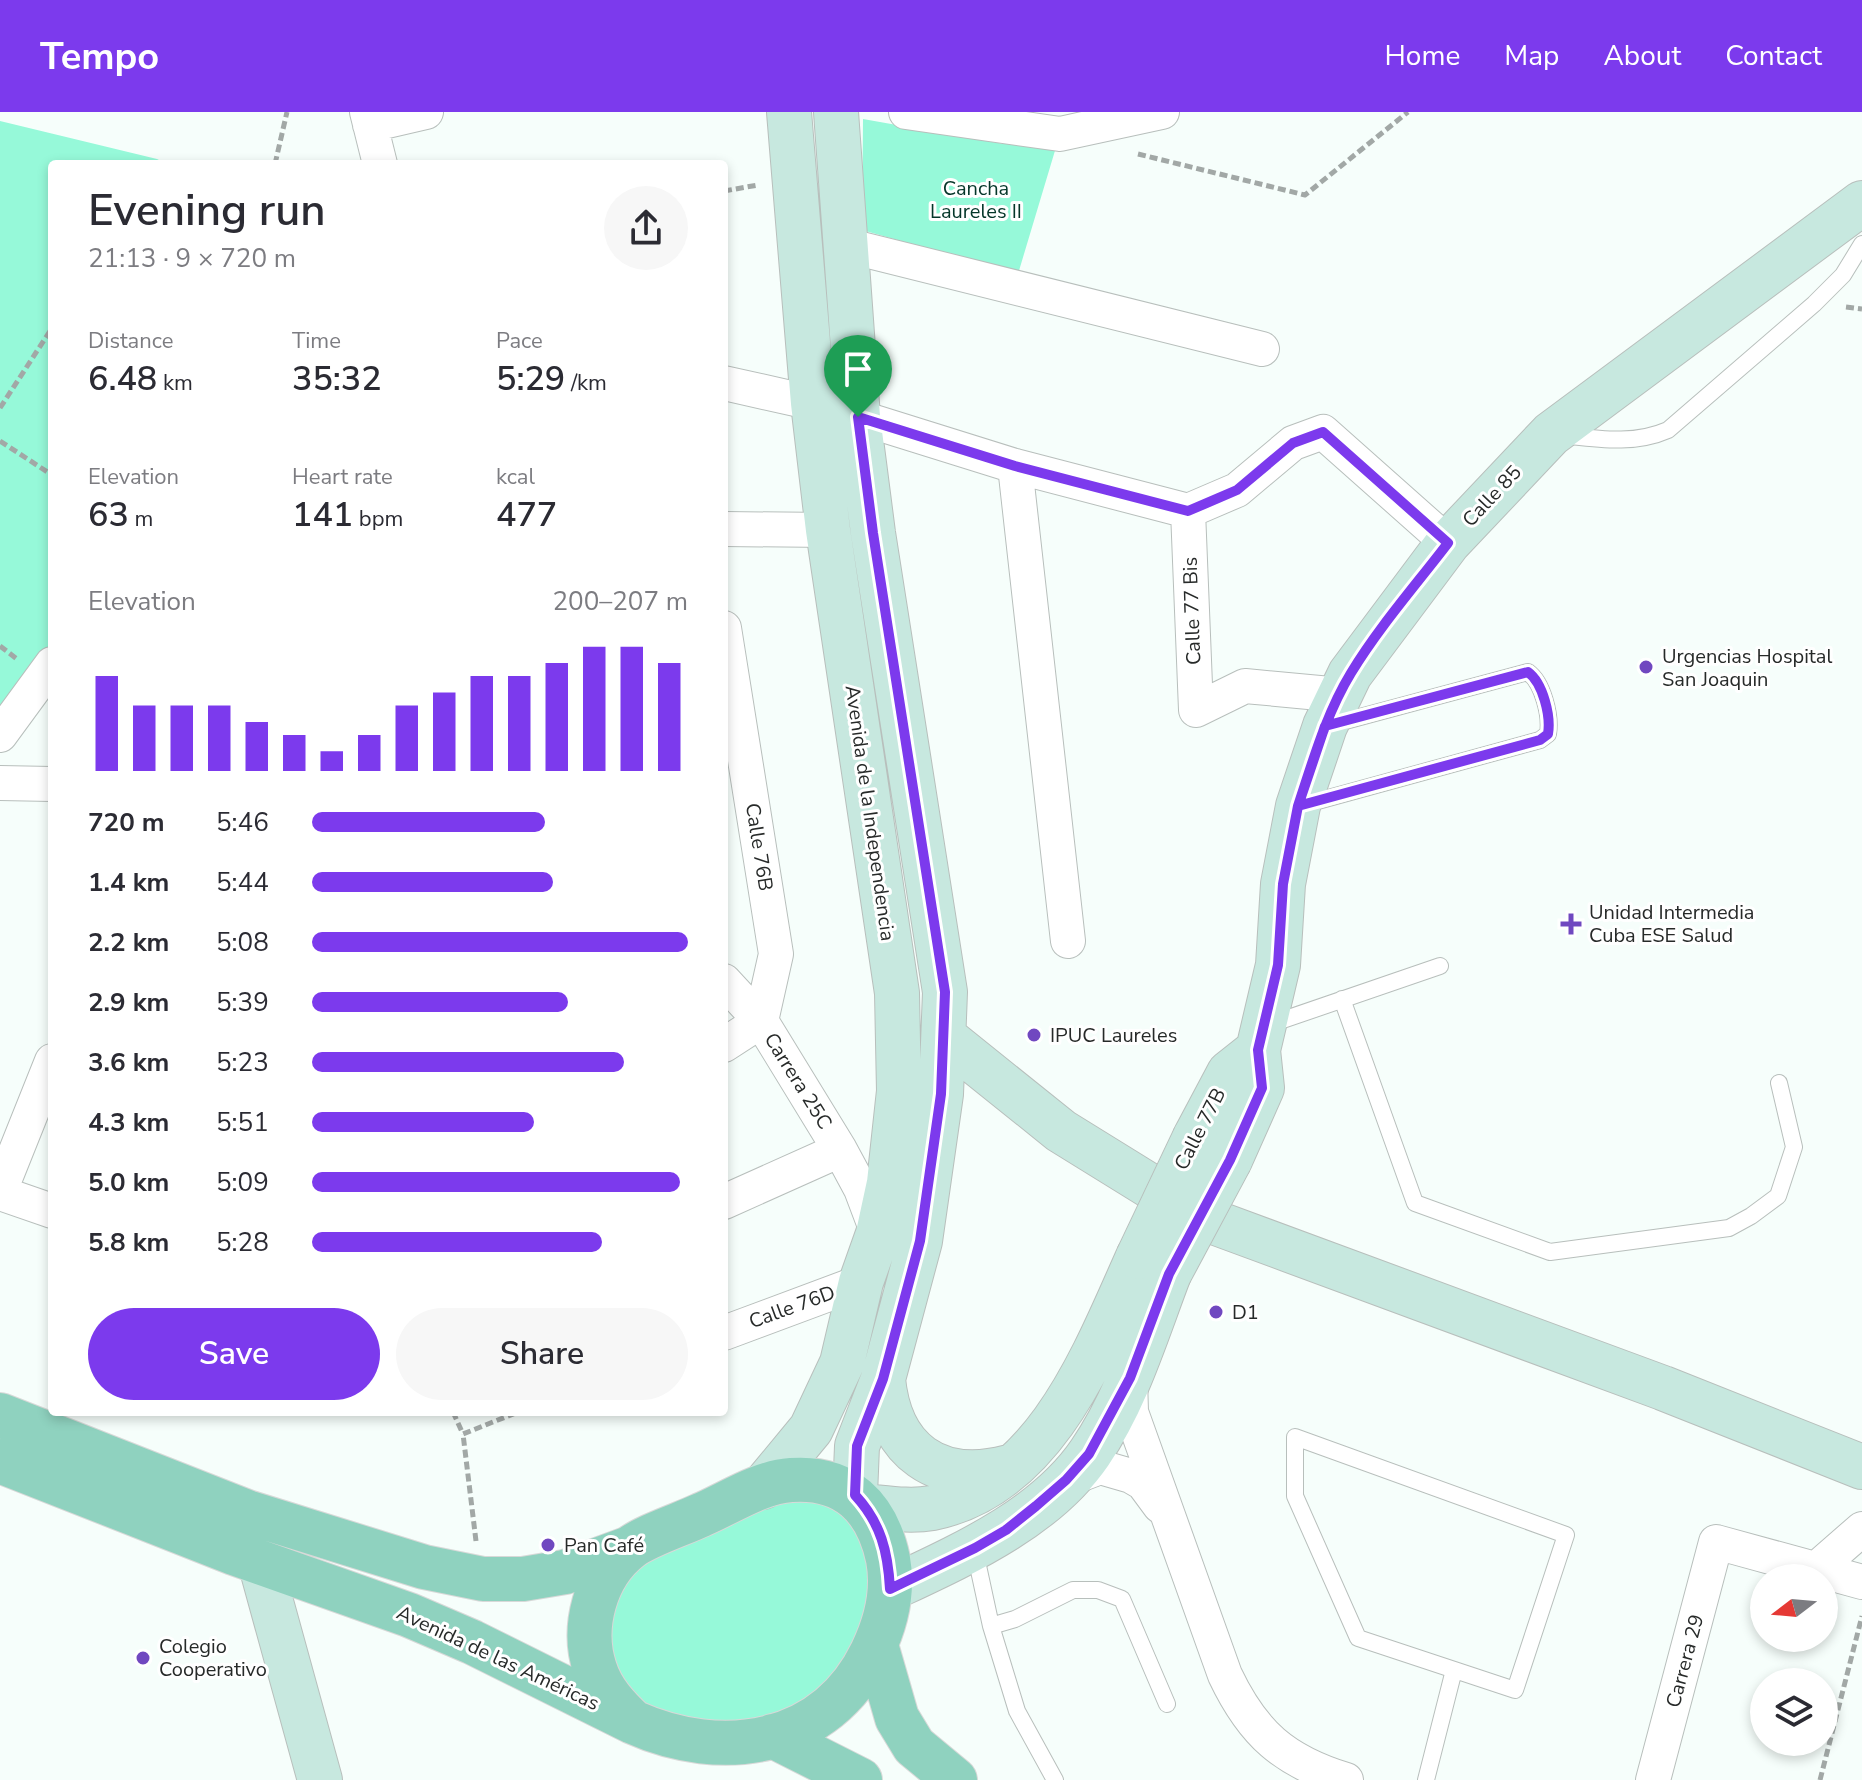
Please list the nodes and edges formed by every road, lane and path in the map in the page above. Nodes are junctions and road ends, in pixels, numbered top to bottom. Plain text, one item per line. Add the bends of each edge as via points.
1 (287, 112) edge
2 (426, 112) edge
3 (789, 112) edge
4 (836, 112) edge
5 (906, 112) edge
6 (1162, 112) edge
7 (1408, 112) edge
8 (368, 118) edge
9 (1136, 153) dead end
10 (276, 160) edge
11 (379, 160) edge
12 (1862, 203) edge
13 (1862, 244) edge
14 (845, 245) junction
15 (48, 334) edge
16 (1262, 349) dead end
17 (728, 384) edge
18 (813, 403) junction
19 (0, 408) edge
20 (858, 417) junction
21 (1551, 434) junction
22 (0, 441) edge
23 (1015, 466) junction
24 (48, 472) edge
25 (1188, 511) junction
26 (728, 529) edge
27 (828, 530) junction
28 (1448, 543) junction
29 (0, 646) edge
30 (728, 653) edge
31 (17, 659) dead end
32 (48, 669) edge
33 (1333, 710) junction
34 (0, 735) edge
35 (48, 785) edge
36 (3, 792) edge
37 (1298, 806) junction
38 (1068, 941) dead end
39 (1440, 966) dead end
40 (728, 985) edge
41 (1342, 999) junction
42 (761, 1021) junction
43 (944, 1037) junction
44 (1260, 1038) junction
45 (728, 1042) edge
46 (48, 1071) edge
47 (1779, 1083) dead end
48 (840, 1150) junction
49 (875, 1186) junction
50 (0, 1192) edge
51 (728, 1200) edge
52 (48, 1210) edge
53 (1154, 1265) junction
54 (861, 1282) junction
55 (728, 1332) edge
56 (1130, 1378) junction
57 (883, 1379) junction
58 (0, 1415) edge
59 (455, 1416) edge
60 (508, 1416) edge
61 (463, 1434) junction
62 (0, 1461) edge
63 (1011, 1467) junction
64 (1862, 1467) edge
65 (1066, 1480) junction
66 (763, 1487) junction
67 (860, 1500) junction
68 (1166, 1514) junction
69 (1862, 1529) edge
70 (630, 1548) junction
71 (975, 1548) junction
72 (260, 1562) junction
73 (1794, 1564) edge
74 (1822, 1564) edge
75 (1838, 1576) edge
76 (483, 1579) junction
77 (1862, 1582) edge
78 (890, 1589) junction
79 (1862, 1616) edge
80 (991, 1626) junction
81 (876, 1645) junction
82 (1454, 1670) junction
83 (1167, 1704) dead end
84 (633, 1722) junction
85 (773, 1736) junction
86 (320, 1780) edge
87 (860, 1780) edge
88 (955, 1780) edge
89 (1055, 1780) edge
90 (1346, 1780) edge
91 (1426, 1780) edge
92 (1653, 1780) edge
93 (1820, 1780) edge

1 - 10 path
2 - 8 street
3 - 18 main road, Avenida de la Independencia
4 - 14 main road
5 - 6 street via 1060,134
7 - 9 path via 1305,195
8 - 11 street
12 - 21 main road, Calle 85
13 - 21 lane via 1843,275 1814,304 1668,430 1617,441
14 - 16 street
14 - 20 main road
15 - 19 path
17 - 18 street
18 - 27 main road, Avenida de la Independencia
20 - 23 street
20 - 43 main road via 945,992
21 - 28 main road, Calle 85
22 - 24 path
23 - 25 street
23 - 38 street
25 - 28 street via 1237,490 1293,443 1323,432
25 - 33 street, Calle 77 Bis via 1196,710 1245,686
26 - 27 street
27 - 49 main road, Avenida de la Independencia via 897,993 899,1091
28 - 33 main road, Calle 85 via 1350,674
29 - 31 path
30 - 42 street, Calle 76B via 776,954
32 - 34 street
33 - 37 main road, Calle 85
33 - 37 lane via 1528,672 1536,678 1550,723 1540,740
35 - 36 street
37 - 44 main road, Calle 85 via 1283,884 1278,965
39 - 41 lane
40 - 42 street, Carrera 25C
41 - 44 lane
41 - 47 lane via 1415,1203 1550,1252 1729,1228 1751,1216 1778,1196 1794,1147
42 - 45 street
42 - 48 street, Carrera 25C
43 - 57 main road via 920,1241
43 - 64 main road via 1061,1131 1200,1217
44 - 53 main road, Calle 77B, bridge via 1262,1088 1213,1148
46 - 50 street
48 - 49 street, Carrera 25C
48 - 51 street
49 - 54 main road, Avenida de la Independencia via 878,1234
50 - 52 street
53 - 56 main road, Calle 77B
53 - 63 main road, Calle 77B via 1050,1429
54 - 55 street, Calle 76D
54 - 66 main road, Avenida de la Independencia via 842,1363 811,1429
56 - 65 main road, Calle 77B via 1089,1454
56 - 68 street via 1131,1412
57 - 63 main road via 895,1428 933,1464 958,1473 984,1474
57 - 67 main road via 857,1446
58 - 76 main road via 247,1512 424,1567
59 - 61 path
60 - 61 path
61 - 76 path
62 - 72 main road, Avenida de las Américas
63 - 67 main road, Calle 77B via 967,1498 932,1508 912,1510
65 - 68 street via 1100,1467 1121,1473 1143,1483
65 - 71 main road, Calle 77B via 1006,1530
66 - 67 main road via 790,1480 817,1482
66 - 70 main road
67 - 78 main road via 884,1543
68 - 90 street via 1240,1707 1288,1756
69 - 74 street
70 - 76 main road via 565,1572
70 - 84 main road via 608,1573 593,1603 589,1636 595,1669 610,1699
71 - 78 main road, Calle 77B
71 - 80 lane
72 - 84 main road, Avenida de las Américas via 422,1620
72 - 86 main road
73 - 92 street, Carrera 29 via 1716,1542
75 - 77 street
78 - 81 main road
79 - 93 path
80 - 83 lane via 1073,1590 1098,1590 1122,1599
80 - 89 lane via 1017,1711
81 - 85 main road via 845,1694 812,1719
81 - 88 main road via 897,1718 914,1746
82 - 82 lane via 1515,1690 1566,1535 1295,1437 1295,1496 1358,1638
82 - 91 lane
84 - 85 main road, Avenida de las Américas via 676,1739 709,1744 742,1744
85 - 87 main road

